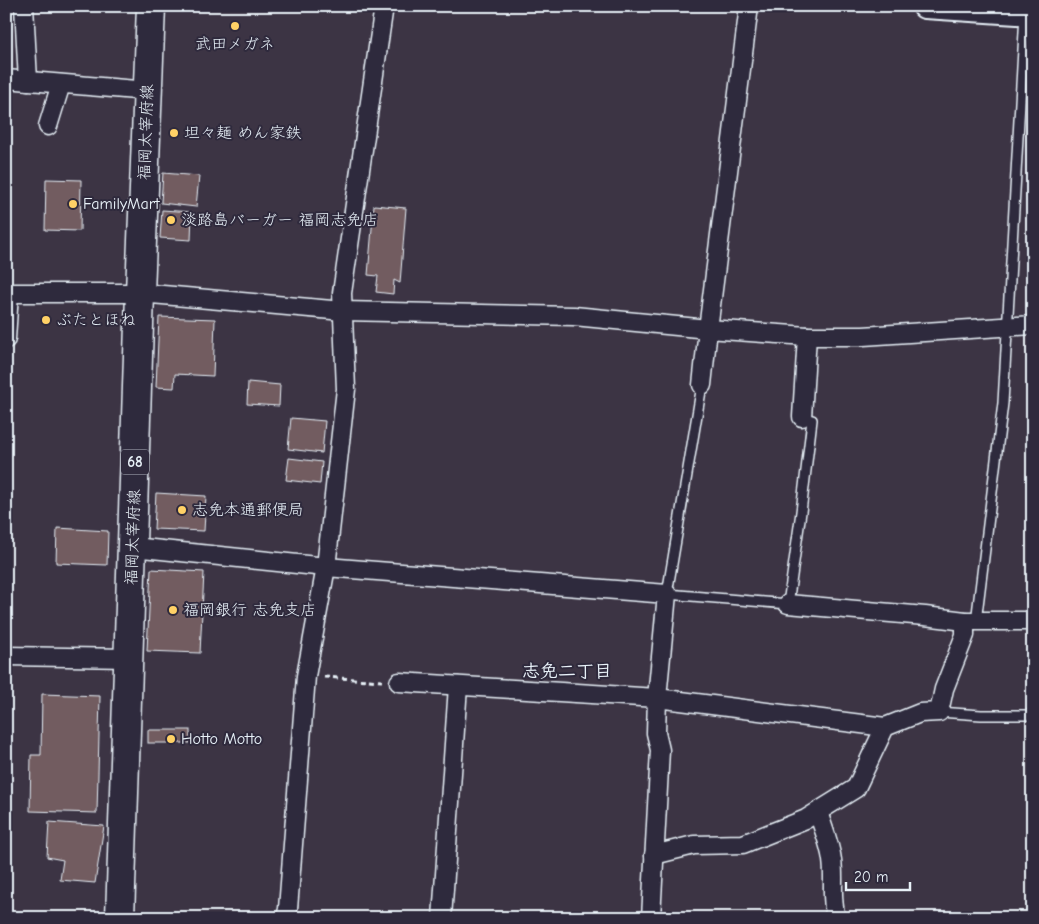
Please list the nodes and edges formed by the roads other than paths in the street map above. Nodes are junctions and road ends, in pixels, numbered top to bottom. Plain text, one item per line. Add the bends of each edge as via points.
1 (24, 6) edge
2 (152, 6) edge
3 (384, 6) edge
4 (749, 6) edge
5 (925, 6) edge
6 (1027, 11) edge
7 (6, 80) edge
8 (28, 81) junction
9 (61, 84) junction
10 (148, 90) junction
11 (48, 126) dead end
12 (8, 293) edge
13 (140, 293) junction
14 (343, 310) junction
15 (1033, 325) edge
16 (1007, 326) junction
17 (708, 329) junction
18 (807, 336) junction
19 (6, 339) edge
20 (702, 385) joint
21 (802, 416) joint
22 (133, 546) junction
23 (326, 567) junction
24 (667, 594) junction
25 (788, 604) junction
26 (1033, 621) edge
27 (971, 622) junction
28 (6, 656) edge
29 (129, 658) junction
30 (399, 682) road end
31 (458, 686) junction
32 (656, 698) junction
33 (939, 712) junction
34 (1033, 712) edge
35 (886, 728) junction
36 (818, 812) junction
37 (654, 855) junction
38 (120, 918) edge
39 (286, 918) edge
40 (442, 918) edge
41 (651, 918) edge
42 (836, 918) edge

1 - 8 street
2 - 10 main road, 福岡太宰府線 / 68
3 - 14 street via 342,292
4 - 17 street
5 - 6 street
6 - 16 lane
7 - 8 street
8 - 9 street
9 - 10 street
9 - 11 street
10 - 13 main road, 福岡太宰府線 / 68
12 - 13 street
12 - 19 street
13 - 14 street
13 - 22 main road, 福岡太宰府線 / 68
14 - 17 street via 574,316
14 - 23 street via 346,389
15 - 16 street
16 - 18 street via 863,336
16 - 27 lane via 1003,403
17 - 18 street
17 - 20 street
18 - 21 street
20 - 24 lane
21 - 25 lane via 812,420
22 - 23 street
22 - 29 main road, 福岡太宰府線 / 68
23 - 24 street
23 - 39 street via 306,676
24 - 25 lane
24 - 32 street
25 - 27 street
26 - 27 street
27 - 33 street via 944,689
28 - 29 street
29 - 38 main road, 福岡太宰府線 / 68
30 - 31 street
31 - 32 street
31 - 40 street
32 - 35 street
32 - 37 street via 656,733 660,750
33 - 34 lane via 981,715
33 - 35 street via 920,713
35 - 36 street via 856,788
36 - 37 street via 743,844 694,845
36 - 42 street via 833,861 832,906
37 - 41 street

